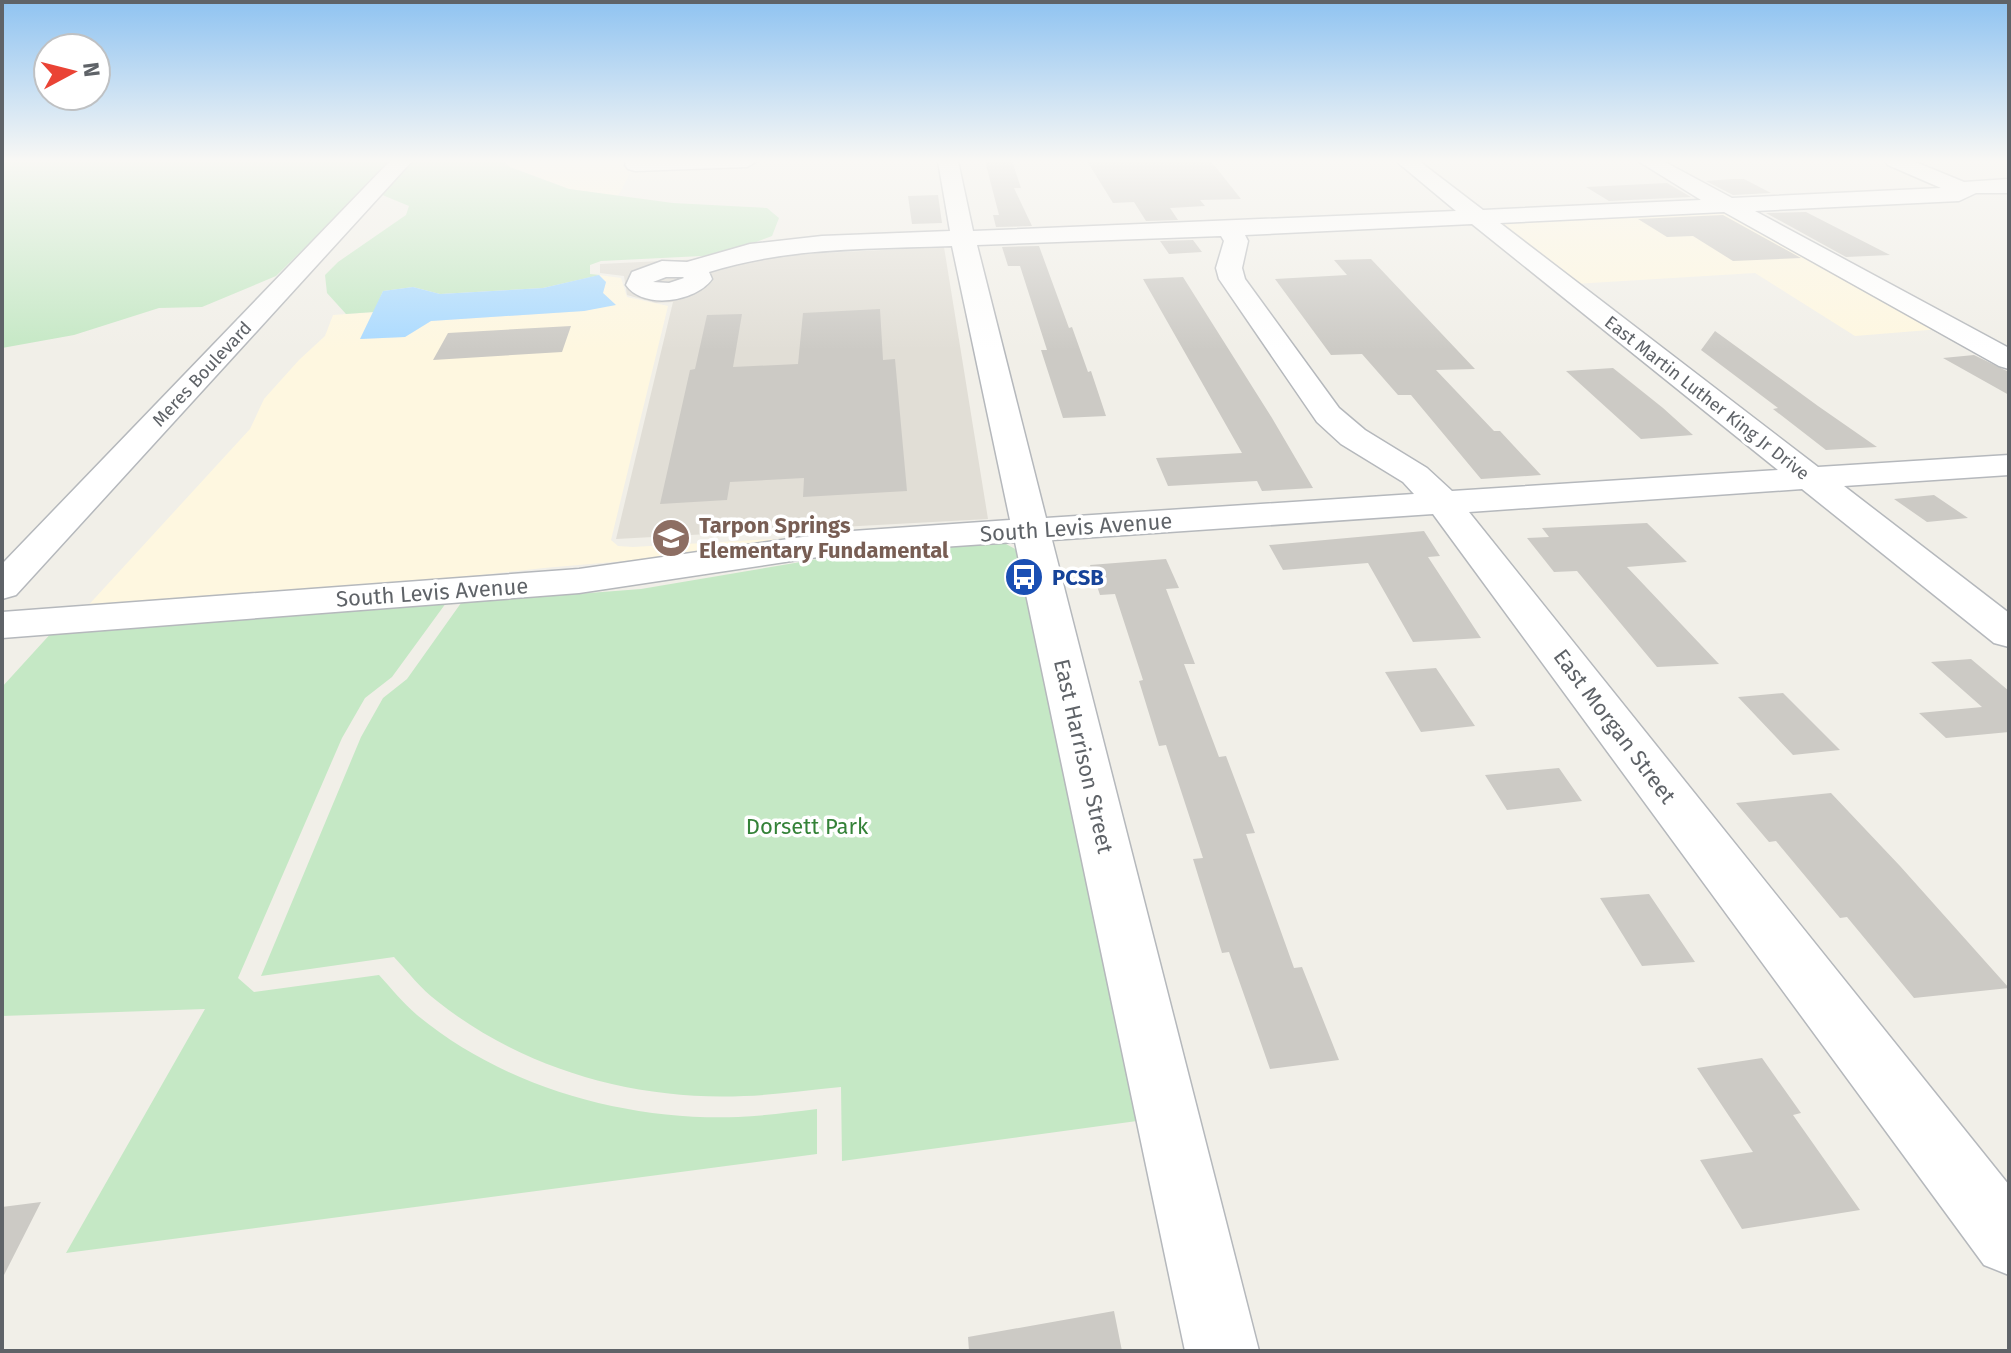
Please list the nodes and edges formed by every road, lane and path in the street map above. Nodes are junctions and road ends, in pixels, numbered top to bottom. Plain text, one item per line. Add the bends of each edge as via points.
1 (343, 224) edge
2 (960, 224) edge
3 (1329, 224) edge
4 (1486, 224) edge
5 (1762, 224) edge
6 (1229, 229) junction
7 (963, 239) junction
8 (689, 270) dead end
9 (2009, 360) edge
10 (2009, 465) edge
11 (1811, 479) junction
12 (1444, 504) junction
13 (1031, 530) junction
14 (2, 587) edge
15 (2, 625) edge
16 (2009, 634) edge
17 (2009, 1240) edge
18 (1222, 1351) edge

1 - 14 street, Meres Boulevard
2 - 7 street, East Harrison Street
3 - 6 street
4 - 11 street, East Martin Luther King Jr Drive
5 - 9 street
6 - 7 street
6 - 12 street, East Morgan Street via 1236,241 1229,268 1232,279 1328,415 1347,433 1415,475
7 - 8 street via 776,246
7 - 13 street, East Harrison Street
10 - 11 street, South Levis Avenue
11 - 12 street, South Levis Avenue
11 - 16 street, East Martin Luther King Jr Drive
12 - 13 street, South Levis Avenue
12 - 17 street, East Morgan Street
13 - 15 street, South Levis Avenue via 838,543 579,581
13 - 18 street, East Harrison Street

